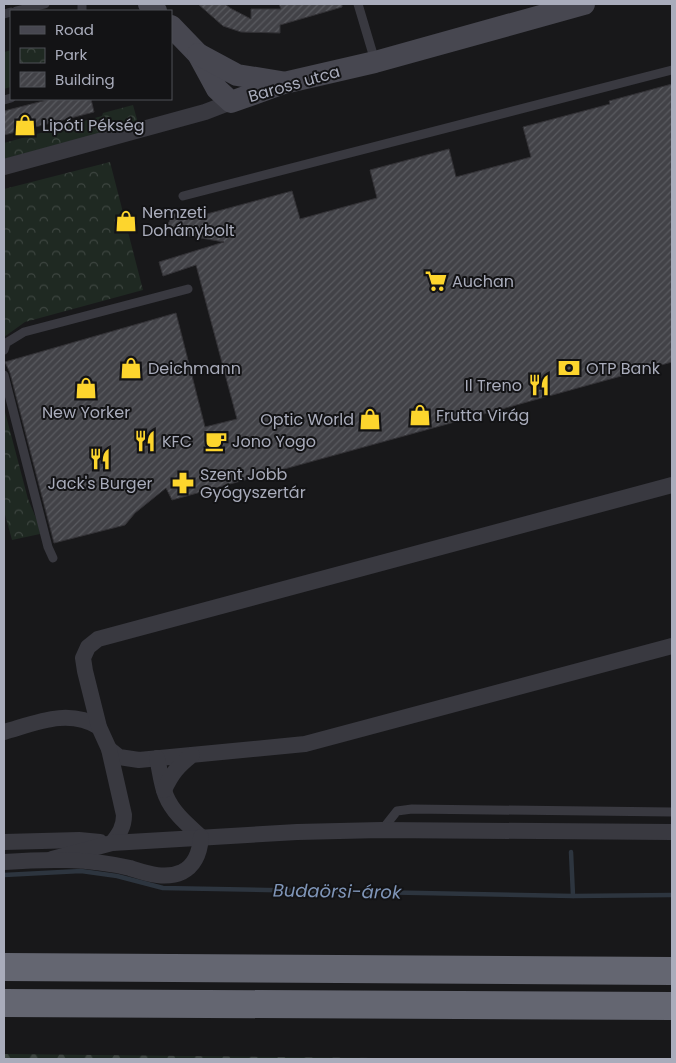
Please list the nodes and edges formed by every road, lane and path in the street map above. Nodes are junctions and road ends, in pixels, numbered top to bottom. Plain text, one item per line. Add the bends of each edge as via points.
1 (45, 4) edge
2 (358, 4) edge
3 (584, 4) edge
4 (20, 10) edge
5 (172, 27) edge
6 (198, 54) junction
7 (375, 62) junction
8 (672, 70) edge
9 (284, 83) junction
10 (231, 102) junction
11 (4, 167) edge
12 (183, 196) dead end
13 (188, 289) dead end
14 (4, 350) edge
15 (4, 375) edge
16 (672, 485) edge
17 (53, 558) dead end
18 (672, 646) edge
19 (89, 686) junction
20 (69, 717) junction
21 (99, 727) junction
22 (4, 732) edge
23 (109, 749) junction
24 (192, 755) junction
25 (158, 758) junction
26 (164, 790) junction
27 (672, 812) edge
28 (381, 830) junction
29 (672, 832) edge
30 (201, 837) junction
31 (4, 842) edge
32 (112, 843) junction
33 (52, 859) junction
34 (4, 862) edge
35 (4, 968) edge
36 (672, 970) edge
37 (4, 1003) edge
38 (672, 1006) edge

1 - 4 lane
2 - 7 lane
3 - 7 street, Baross utca
5 - 6 street
6 - 9 street via 237,74
6 - 10 street via 217,89
7 - 9 street, Baross utca
8 - 12 lane
9 - 10 street, Baross utca
10 - 11 street, Baross utca
13 - 14 lane via 24,332 6,343
15 - 17 lane
16 - 19 street via 98,640 88,647 83,658
18 - 24 street via 327,740
19 - 20 street via 82,702
19 - 21 street
20 - 21 street via 83,719
20 - 22 street
21 - 23 street
23 - 25 street via 127,759
23 - 32 street via 124,815 121,830
24 - 25 street
24 - 26 street via 177,767
25 - 26 street
26 - 30 street via 171,806
27 - 28 lane via 412,809 397,811
28 - 29 street
28 - 30 street
30 - 32 street
30 - 33 street via 200,852 192,865 171,875
31 - 32 street via 79,840
32 - 33 street
33 - 34 street
35 - 36 highway
37 - 38 highway

